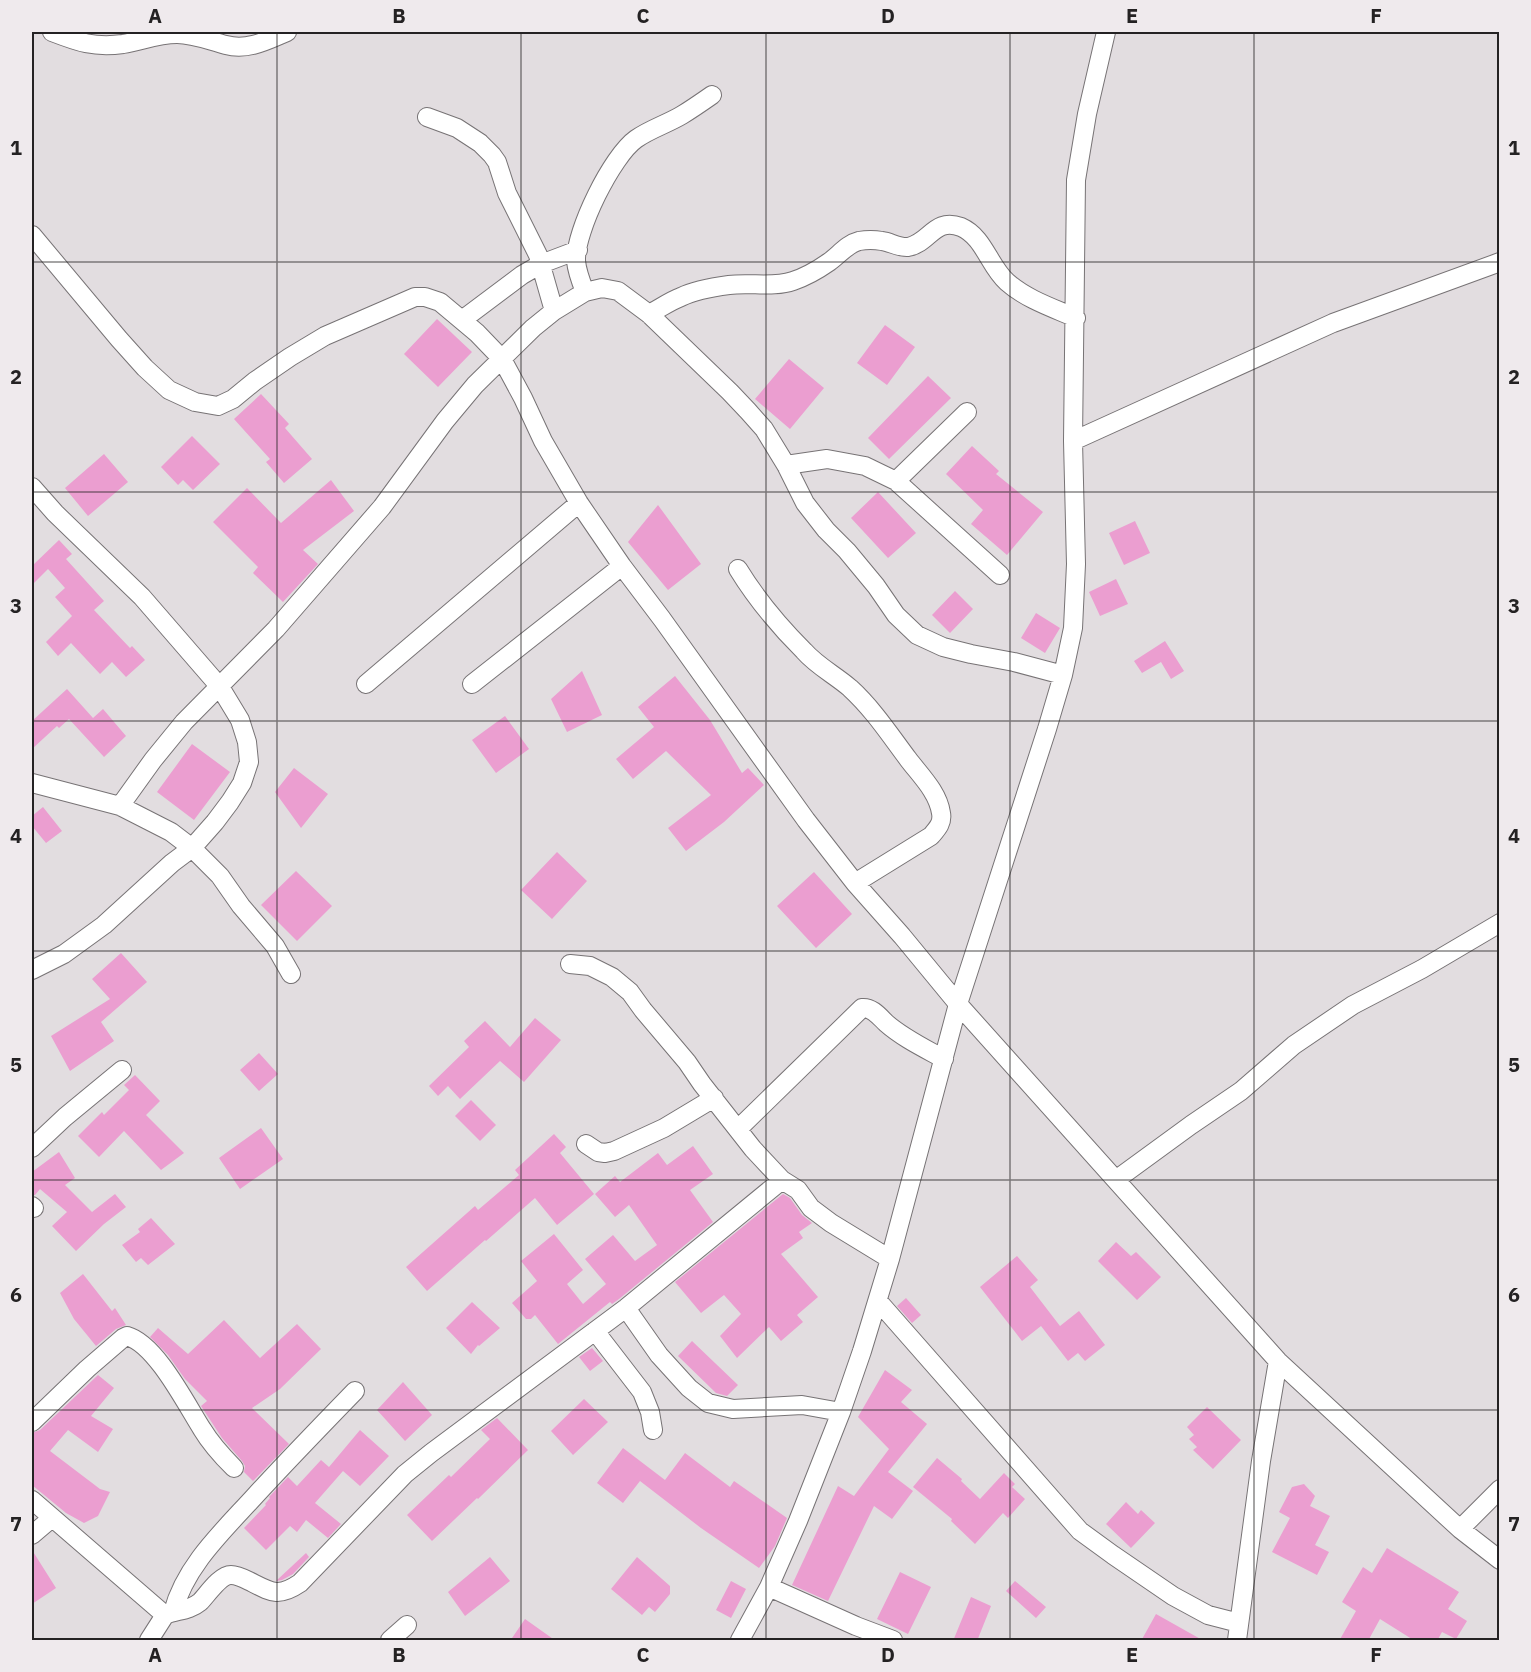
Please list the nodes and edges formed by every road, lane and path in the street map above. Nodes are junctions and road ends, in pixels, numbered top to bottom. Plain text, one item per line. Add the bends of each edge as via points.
1 (52, 32) edge
2 (287, 32) edge
3 (1106, 32) edge
4 (712, 95) dead end
5 (427, 117) dead end
6 (32, 235) edge
7 (578, 250) junction
8 (1500, 262) edge
9 (541, 264) junction
10 (585, 292) junction
11 (554, 311) junction
12 (649, 314) junction
13 (1076, 318) junction
14 (462, 320) junction
15 (502, 359) junction
16 (967, 412) dead end
17 (1073, 441) junction
18 (786, 465) junction
19 (896, 481) junction
20 (32, 487) edge
21 (579, 503) junction
22 (622, 566) junction
23 (738, 569) dead end
24 (1000, 575) dead end
25 (1063, 675) junction
26 (366, 684) dead end
27 (472, 684) dead end
28 (220, 687) junction
29 (34, 786) edge
30 (120, 806) junction
31 (192, 848) junction
32 (855, 883) junction
33 (1500, 923) edge
34 (570, 964) dead end
35 (32, 970) edge
36 (291, 974) dead end
37 (958, 1004) junction
38 (944, 1059) junction
39 (122, 1070) dead end
40 (714, 1098) junction
41 (738, 1129) junction
42 (586, 1144) dead end
43 (32, 1148) edge
44 (1117, 1179) junction
45 (782, 1180) junction
46 (890, 1259) junction
47 (878, 1301) junction
48 (626, 1308) junction
49 (595, 1331) junction
50 (1278, 1360) junction
51 (355, 1391) dead end
52 (842, 1412) junction
53 (32, 1422) edge
54 (653, 1430) dead end
55 (234, 1468) dead end
56 (1500, 1490) edge
57 (32, 1500) edge
58 (52, 1518) junction
59 (1461, 1528) junction
60 (32, 1535) edge
61 (1500, 1560) edge
62 (769, 1587) junction
63 (169, 1614) junction
64 (407, 1625) dead end
65 (1238, 1632) edge
66 (856, 1633) edge
67 (149, 1641) edge
68 (390, 1641) edge
69 (740, 1641) edge
70 (893, 1641) edge

1 - 2 street via 98,46 164,34 187,34 245,47
3 - 13 street via 1076,180
4 - 7 street via 635,140 621,154 599,190
5 - 9 street via 457,128 492,155
6 - 14 street via 146,368 169,390 195,402 218,406 233,399 325,336 415,297 440,302
7 - 9 street
7 - 10 street via 579,280
8 - 17 street via 1333,323
9 - 11 street
9 - 14 street
10 - 11 street
10 - 12 street via 602,288 618,291
11 - 15 street
12 - 13 street via 701,290 792,281 859,242 881,241 906,247 935,228 948,225 969,231 1007,282
12 - 18 street via 748,411
13 - 17 street
14 - 15 street
15 - 21 street
15 - 28 street via 475,385 382,507
16 - 19 street
17 - 25 street via 1076,564 1073,628
18 - 19 street via 827,459 865,465
18 - 25 street via 806,504 826,530 896,615 918,635 943,647
19 - 24 street
20 - 28 street via 142,597
21 - 22 street
21 - 26 street
22 - 27 street
22 - 32 street
23 - 32 street via 779,626 875,715 935,795 941,811 939,828 931,836
25 - 37 street
28 - 30 street via 184,722
28 - 31 street via 240,720 249,762 230,802
29 - 30 street
30 - 31 street via 171,832
31 - 35 street via 104,926 64,954
31 - 36 street via 220,876 275,946
32 - 37 street
33 - 44 street via 1353,1005
34 - 40 street via 590,966 630,992
37 - 38 street
37 - 44 street
38 - 41 street via 910,1041 871,1010 862,1008
38 - 46 street
39 - 43 street
40 - 41 street
40 - 42 street via 664,1128 614,1151 598,1152
41 - 45 street
44 - 50 street
45 - 46 street via 798,1190 811,1208 831,1223
45 - 48 street
46 - 47 street
47 - 52 street
47 - 65 street via 1080,1530 1173,1596
48 - 49 street
48 - 52 street via 659,1355 708,1403 733,1409 802,1405
49 - 54 street via 642,1392
49 - 63 street via 405,1474 300,1583 274,1592 233,1574 226,1576 199,1603
50 - 59 street
50 - 65 street
51 - 63 street via 201,1556
52 - 62 street
53 - 55 street via 127,1336 154,1357 216,1449
56 - 59 street
57 - 58 street
58 - 60 street
58 - 63 street
59 - 61 street
62 - 66 street
62 - 69 street
63 - 67 street
64 - 68 street
66 - 70 street

